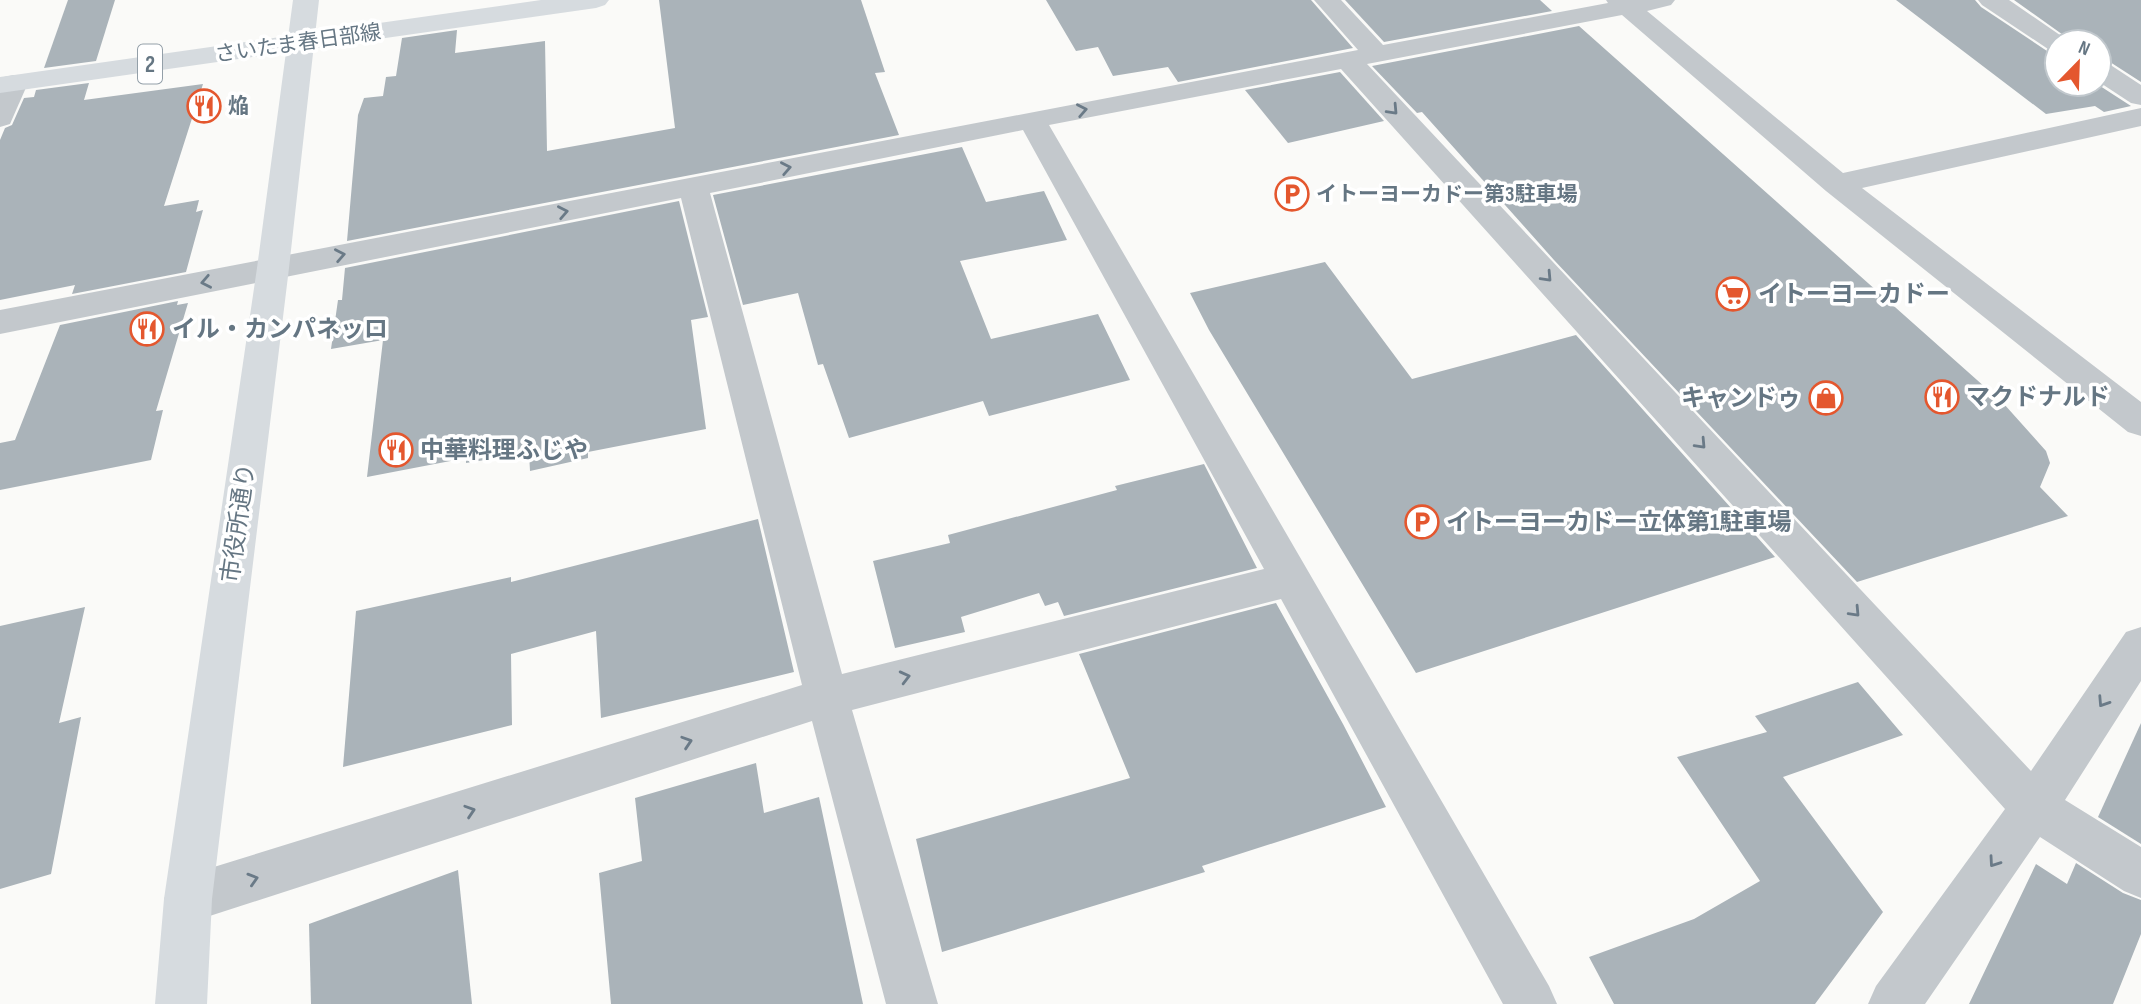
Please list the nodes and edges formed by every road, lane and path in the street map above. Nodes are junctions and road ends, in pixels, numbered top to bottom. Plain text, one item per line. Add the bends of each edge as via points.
1 (306, 0) edge
2 (596, 0) edge
3 (1326, 0) edge
4 (1662, 0) edge
5 (1991, 0) edge
6 (1623, 3) edge
7 (2043, 34) edge
8 (301, 42) junction
9 (1362, 57) junction
10 (2113, 79) edge
11 (7, 84) edge
12 (2141, 97) edge
13 (2141, 117) edge
14 (0, 118) edge
15 (1032, 120) junction
16 (2108, 126) junction
17 (2141, 148) edge
18 (1837, 184) junction
19 (692, 187) junction
20 (273, 268) junction
21 (0, 322) edge
22 (2141, 422) edge
23 (1289, 580) junction
24 (2141, 645) edge
25 (827, 697) junction
26 (2034, 807) junction
27 (2141, 874) edge
28 (188, 899) junction
29 (181, 1004) edge
30 (912, 1004) edge
31 (1531, 1004) edge
32 (1894, 1004) edge

1 - 8 street, 市役所通り
2 - 8 street, さいたま春日部線 / 2
3 - 9 street
4 - 6 street
5 - 7 street
6 - 9 street
6 - 18 street
8 - 11 street, さいたま春日部線 / 2
8 - 20 street, 市役所通り
15 -> 9 street
9 -> 26 street
10 - 12 street
11 - 14 street
13 - 16 street
19 -> 15 street
15 - 23 street
16 - 17 street
16 - 18 street
18 - 22 street
20 -> 19 street
19 - 25 street
20 -> 21 street
20 - 28 street, 市役所通り
25 -> 23 street
23 - 31 street
24 -> 26 street
28 -> 25 street
25 - 30 street
26 - 27 street
26 -> 32 street
28 - 29 street, 市役所通り

